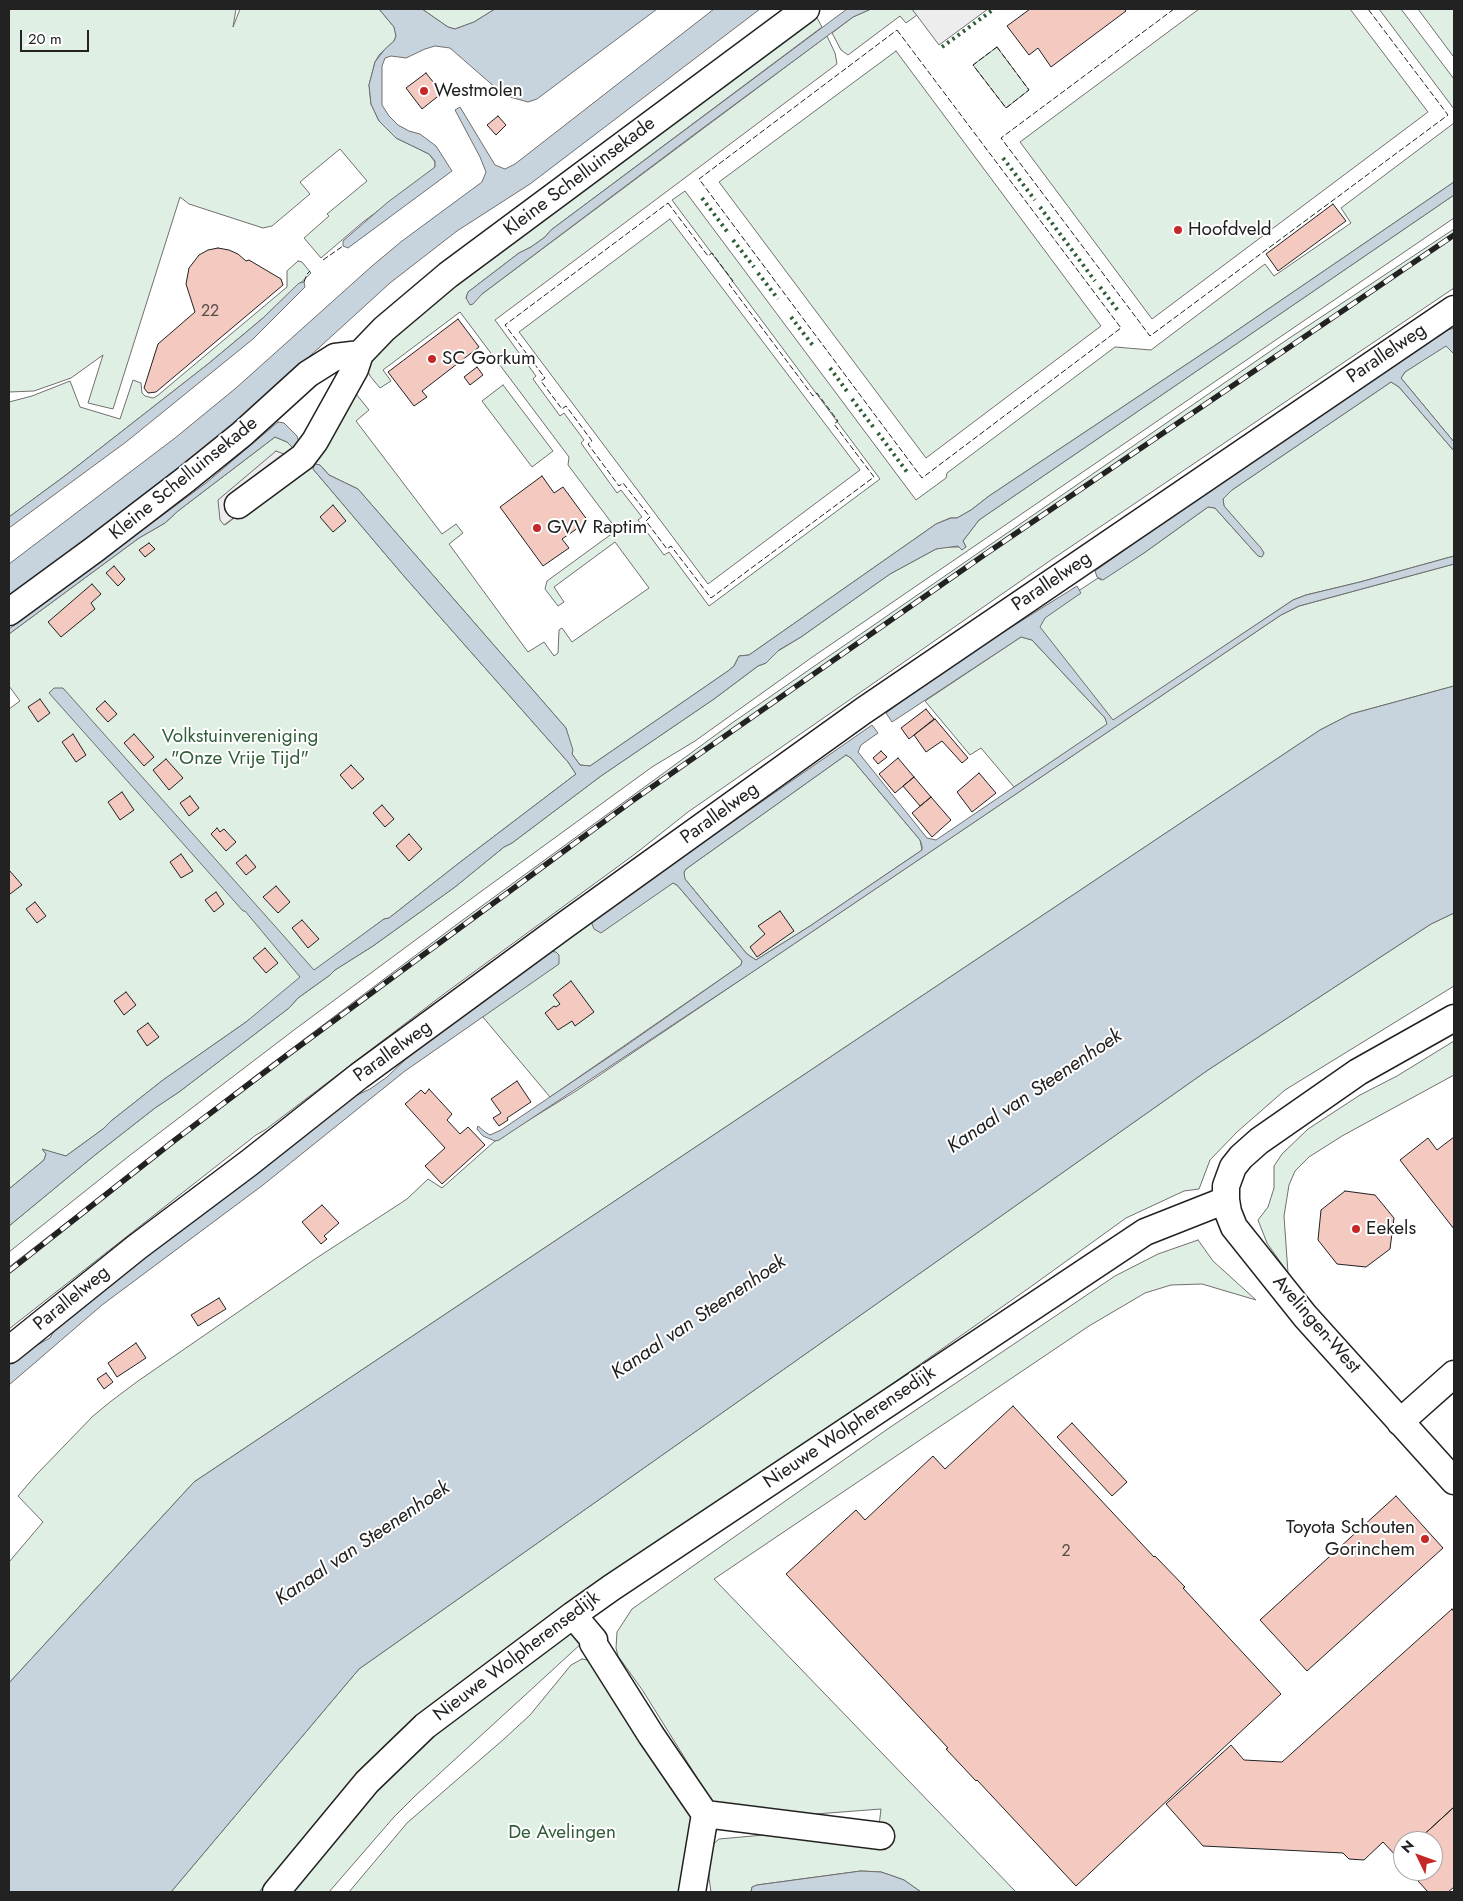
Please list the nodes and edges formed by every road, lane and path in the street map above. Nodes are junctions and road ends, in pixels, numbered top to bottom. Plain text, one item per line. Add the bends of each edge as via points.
1 (806, 9) edge
2 (1454, 308) edge
3 (358, 361) junction
4 (238, 505) dead end
5 (9, 612) edge
6 (1454, 1018) edge
7 (1226, 1200) junction
8 (9, 1350) edge
9 (1454, 1374) edge
10 (1400, 1422) junction
11 (1454, 1481) edge
12 (573, 1615) junction
13 (705, 1814) junction
14 (881, 1836) dead end
15 (276, 1892) edge
16 (692, 1892) edge

1 - 3 street, Kleine Schelluinsekade via 448,275 384,328
2 - 8 street, Parallelweg via 863,711 614,890 359,1076
3 - 4 street via 303,457
3 - 5 street, Kleine Schelluinsekade via 335,358 308,374 185,480
6 - 7 street via 1358,1072 1259,1141 1233,1167 1226,1186
7 - 10 street, Avelingen-West via 1234,1227 1305,1316
7 - 12 street, Nieuwe Wolpherensedijk via 1145,1232
9 - 10 street
10 - 11 street, Avelingen-West
12 - 13 street via 594,1640 592,1643
12 - 15 street, Nieuwe Wolpherensedijk via 424,1726 367,1782
13 - 14 street
13 - 16 street

